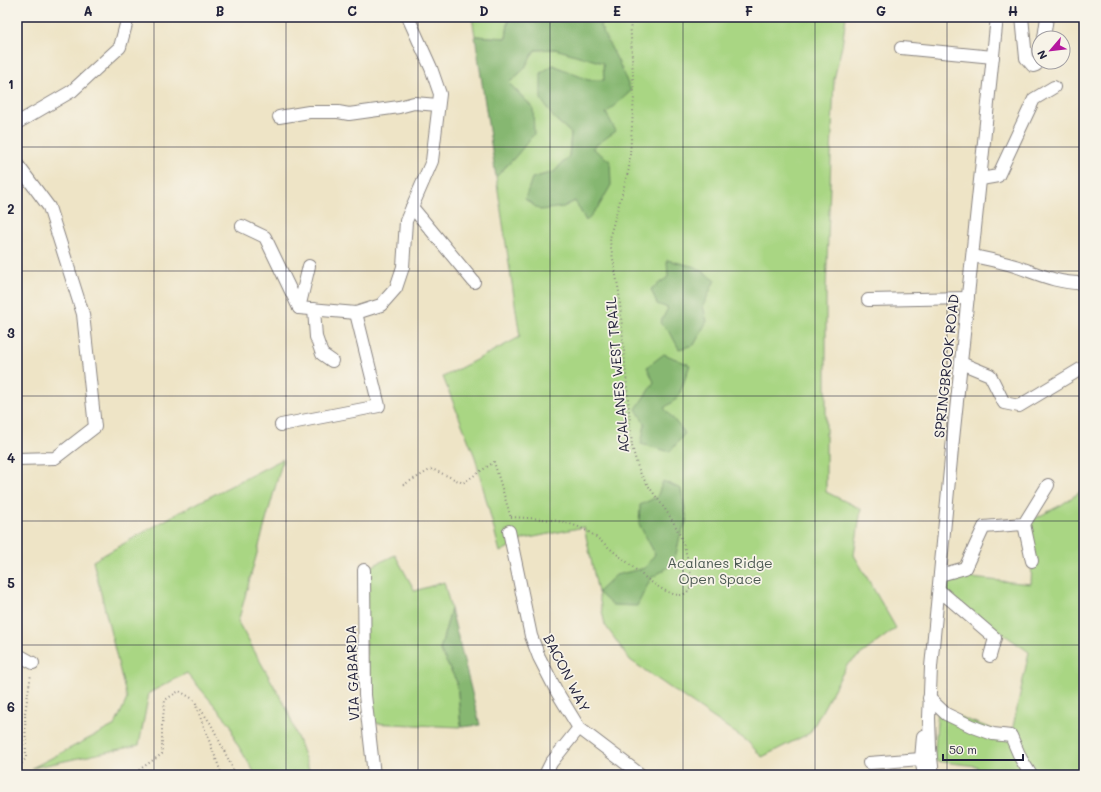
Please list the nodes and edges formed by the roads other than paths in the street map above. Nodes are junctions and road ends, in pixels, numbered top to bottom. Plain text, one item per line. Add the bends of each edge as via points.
1 (128, 17) edge
2 (408, 17) edge
3 (997, 17) edge
4 (1022, 17) edge
5 (1047, 17) edge
6 (1045, 30) edge
7 (901, 48) dead end
8 (993, 57) junction
9 (1031, 64) edge
10 (1054, 87) dead end
11 (438, 105) junction
12 (279, 117) dead end
13 (17, 123) edge
14 (17, 164) edge
15 (981, 179) junction
16 (412, 207) junction
17 (242, 226) dead end
18 (973, 256) junction
19 (309, 266) dead end
20 (474, 282) dead end
21 (1084, 283) edge
22 (968, 298) junction
23 (868, 300) dead end
24 (299, 308) junction
25 (314, 309) junction
26 (356, 313) junction
27 (332, 361) dead end
28 (961, 363) junction
29 (1084, 367) edge
30 (281, 425) dead end
31 (17, 459) edge
32 (1048, 485) dead end
33 (1024, 524) junction
34 (509, 531) dead end
35 (1032, 561) dead end
36 (364, 570) dead end
37 (940, 575) junction
38 (939, 590) junction
39 (17, 654) edge
40 (990, 656) dead end
41 (33, 663) road end
42 (929, 698) junction
43 (929, 718) junction
44 (579, 728) junction
45 (921, 758) junction
46 (869, 763) dead end
47 (374, 775) edge
48 (545, 775) edge
49 (641, 775) edge
50 (924, 775) edge
51 (933, 775) edge
52 (1031, 775) edge

1 - 13 street via 120,47 72,91
2 - 11 street via 440,94
3 - 8 street, SPRINGBROOK ROAD
4 - 9 street via 1026,58
5 - 6 street
7 - 8 street
8 - 15 street, SPRINGBROOK ROAD
10 - 15 street via 1034,99 998,176
11 - 12 street via 414,103 349,114 309,112
11 - 16 street via 432,161
14 - 31 street via 49,207 83,314 96,427 55,458
15 - 18 street, SPRINGBROOK ROAD
16 - 20 street
16 - 26 street via 406,221 403,267 396,288 381,305
17 - 24 street via 265,237
18 - 21 street via 1054,280
18 - 22 street, SPRINGBROOK ROAD
19 - 24 street
22 - 23 street
22 - 28 street, SPRINGBROOK ROAD
24 - 25 street
25 - 26 street
25 - 27 street via 316,337 322,354
26 - 30 street via 379,406
28 - 29 street via 990,375 1004,403 1019,406
28 - 37 street, SPRINGBROOK ROAD
32 - 33 street
33 - 35 street
33 - 37 street via 984,527 965,568
34 - 44 street, BACON WAY via 531,636 557,692
36 - 47 street, VIA GABARDA via 365,695
37 - 38 street, SPRINGBROOK ROAD
38 - 40 street via 995,638
38 - 42 street, SPRINGBROOK ROAD
39 - 41 street
42 - 43 street, SPRINGBROOK ROAD
42 - 52 street via 946,714 993,734 1011,736
43 - 45 street, SPRINGBROOK ROAD via 923,737
43 - 51 street, SPRINGBROOK ROAD
44 - 48 street via 551,763
44 - 49 street, BACON WAY
45 - 46 street
45 - 50 street, SPRINGBROOK ROAD

